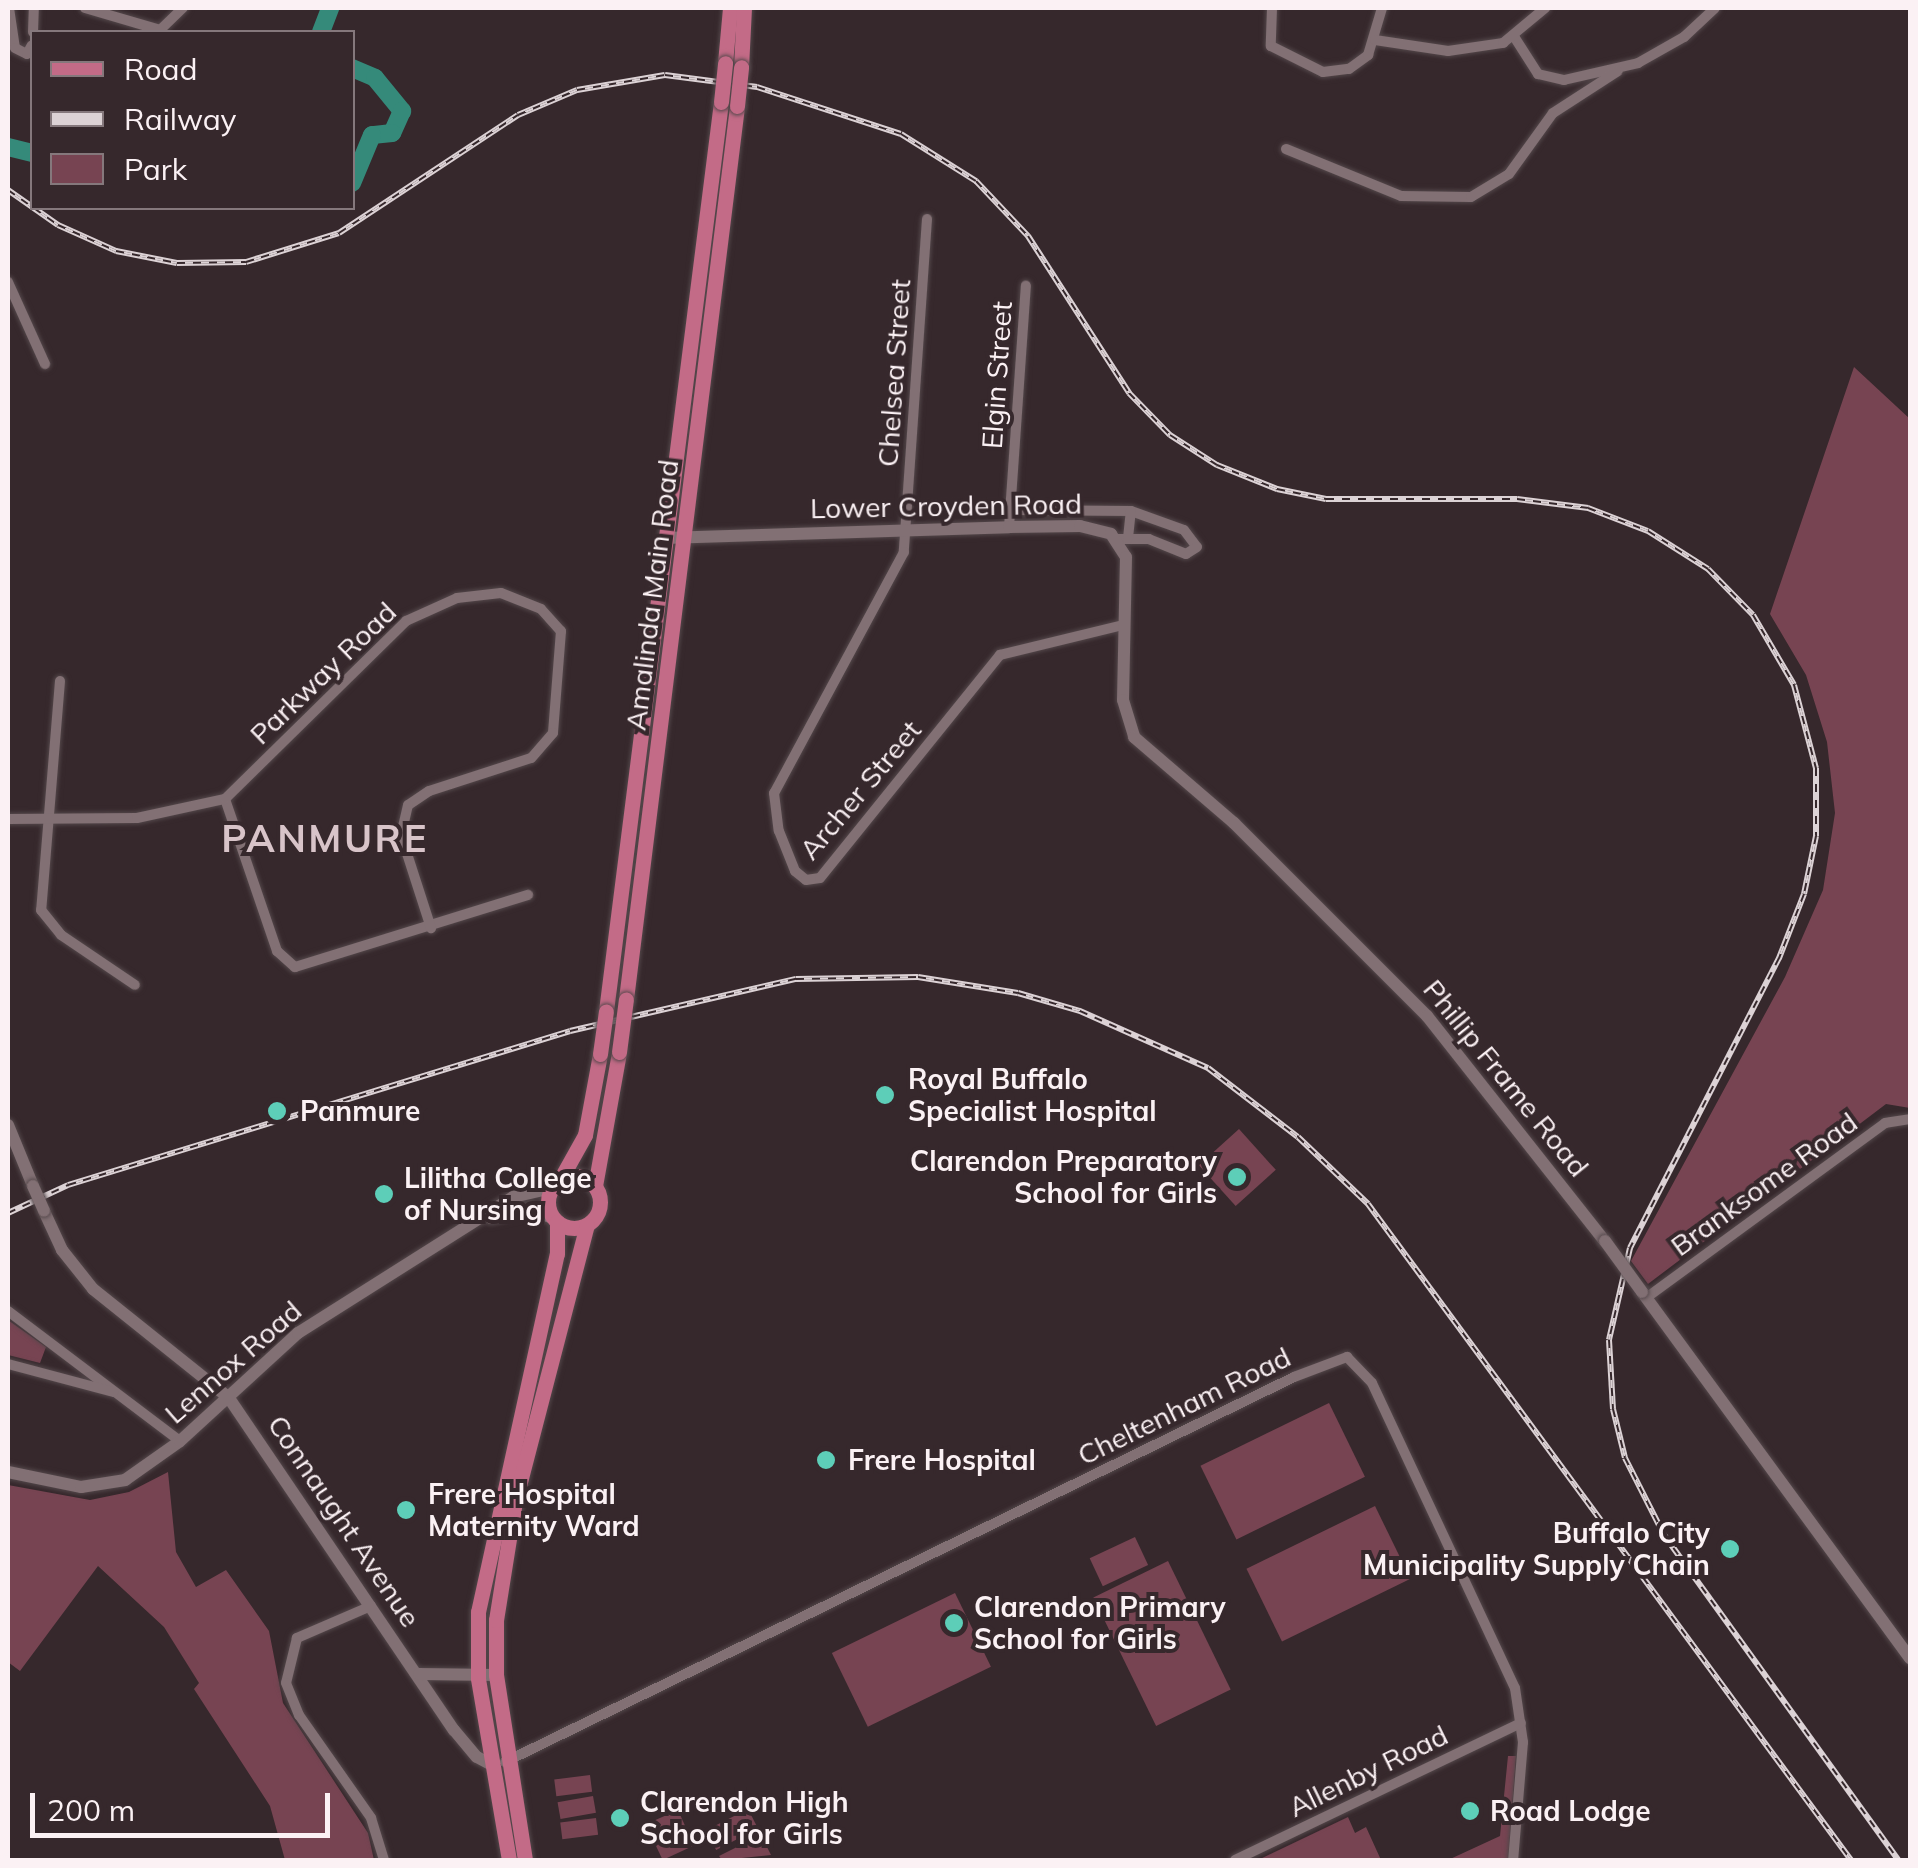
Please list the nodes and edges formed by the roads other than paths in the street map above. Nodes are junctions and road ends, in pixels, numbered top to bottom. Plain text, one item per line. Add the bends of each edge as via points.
1 (9, 8) edge
2 (85, 8) edge
3 (183, 8) edge
4 (730, 8) edge
5 (744, 8) edge
6 (1272, 8) edge
7 (1382, 8) edge
8 (1545, 8) edge
9 (1715, 8) edge
10 (1515, 38) junction
11 (1375, 40) junction
12 (30, 49) edge
13 (733, 65) junction
14 (1618, 70) junction
15 (729, 104) junction
16 (1286, 149) dead end
17 (927, 219) dead end
18 (8, 282) edge
19 (1026, 286) dead end
20 (44, 364) dead end
21 (1011, 510) junction
22 (1132, 511) junction
23 (1009, 527) junction
24 (906, 530) junction
25 (665, 538) junction
26 (684, 538) junction
27 (1123, 538) junction
28 (1123, 625) junction
29 (60, 681) dead end
30 (225, 799) junction
31 (8, 820) edge
32 (49, 820) junction
33 (528, 896) dead end
34 (431, 928) junction
35 (135, 985) dead end
36 (1910, 1119) edge
37 (8, 1125) edge
38 (556, 1183) junction
39 (595, 1186) junction
40 (554, 1220) junction
41 (479, 1222) junction
42 (587, 1224) junction
43 (1644, 1295) junction
44 (8, 1311) edge
45 (8, 1364) edge
46 (120, 1394) junction
47 (229, 1398) junction
48 (180, 1441) junction
49 (8, 1472) edge
50 (371, 1606) junction
51 (1910, 1658) edge
52 (418, 1674) junction
53 (496, 1675) junction
54 (478, 1678) junction
55 (1522, 1723) junction
56 (502, 1763) junction
57 (384, 1860) edge
58 (509, 1860) edge
59 (526, 1860) edge
60 (1235, 1860) edge
61 (1513, 1860) edge

1 - 12 street via 15,48 27,54
2 - 3 street via 160,30
4 - 13 main road, Amalinda Main Road
5 - 13 main road, Amalinda Main Road
6 - 11 street via 1268,38 1276,52 1308,68 1335,72 1360,63
7 - 11 street
8 - 10 street
9 - 14 street via 1684,37
10 - 11 street via 1448,51
10 - 14 street via 1545,78
13 - 15 main road, Amalinda Main Road, bridge
14 - 16 street via 1553,113 1509,174 1471,198 1401,196
15 - 25 main road, Amalinda Main Road
15 - 26 main road, Amalinda Main Road
17 - 24 street, Chelsea Street
18 - 20 street
19 - 21 street, Elgin Street
21 - 22 street, Lower Croyden Road
21 - 23 street, Elgin Street
22 - 27 street
22 - 27 street, Lower Croyden Road via 1184,530 1197,548 1186,554
23 - 24 street, Lower Croyden Road
23 - 27 street, Lower Croyden Road via 1091,527
24 - 26 street, Lower Croyden Road
24 - 28 street, Archer Street via 902,561 793,748 774,793 790,862 806,880 829,868 1000,655
25 - 26 street, Lower Croyden Road
25 - 38 main road, Amalinda Main Road, bridge via 600,1054 585,1135
26 - 39 main road, Amalinda Main Road, bridge via 619,1052
27 - 28 street, Phillip Frame Road
28 - 43 street, Phillip Frame Road, bridge via 1123,700 1146,752 1234,823 1427,1016
29 - 32 street
30 - 32 street, Parkway Road via 160,816
30 - 34 street via 277,951 288,964 309,968
30 - 34 street, Parkway Road via 415,615 490,592 541,609 563,642 546,748 429,791 404,813 402,834
31 - 32 street, Parkway Road
32 - 35 street via 40,894 44,917
33 - 34 street
36 - 43 street, Branksome Road via 1885,1123
37 - 47 street, Connaught Avenue, bridge via 62,1250 94,1290
38 - 39 main road via 576,1175
38 - 40 main road
38 - 41 street, Lennox Road via 524,1192
39 - 42 main road, Amalinda Main Road via 598,1211
40 - 41 street, Lennox Road via 521,1209
40 - 42 main road
40 - 54 main road via 557,1254 484,1564
41 - 47 street, Lennox Road via 298,1334
42 - 53 main road, Amalinda Main Road via 504,1556
43 - 51 street, Phillip Frame Road
44 - 46 street
45 - 46 street
46 - 48 street
47 - 48 street, Lennox Road
47 - 50 street, Connaught Avenue
48 - 49 street, Lennox Road via 141,1471 107,1486 82,1488
50 - 52 street, Connaught Avenue
50 - 57 street via 298,1638 286,1683 299,1715 370,1818
52 - 54 street
52 - 56 street, Connaught Avenue via 468,1748
53 - 54 street
53 - 56 main road, Amalinda Main Road
54 - 56 main road
55 - 56 street, Cheltenham Road via 1508,1667 1372,1383 1357,1361 1339,1357
55 - 60 street, Allenby Road
55 - 61 street, Cheltenham Road
56 - 58 main road
56 - 59 main road

